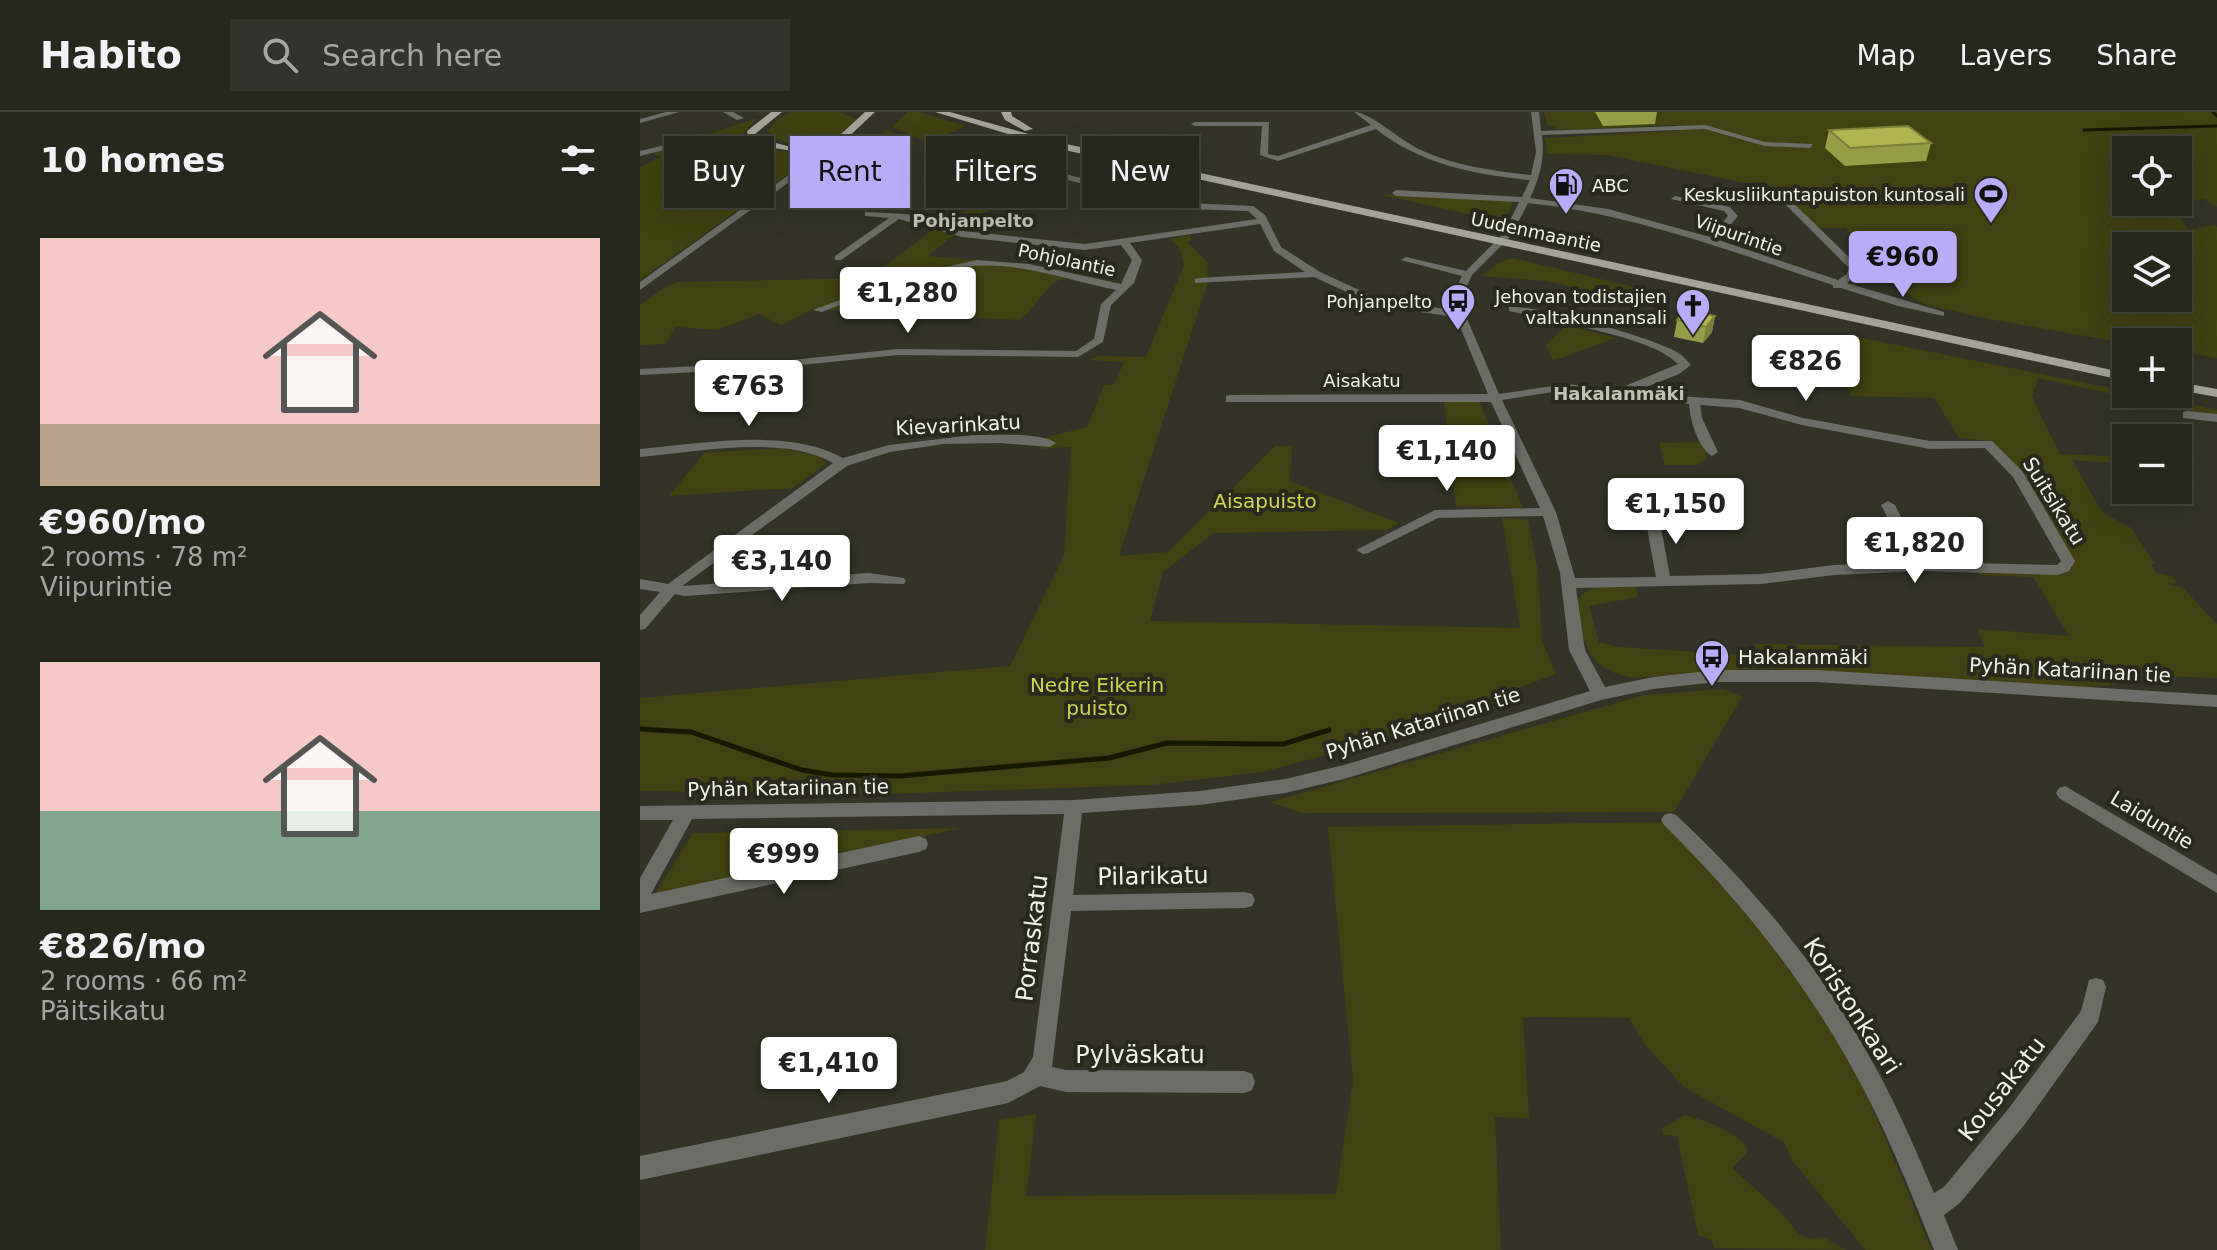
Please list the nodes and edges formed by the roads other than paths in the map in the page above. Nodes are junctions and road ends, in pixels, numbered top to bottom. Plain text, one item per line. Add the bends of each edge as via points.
1 (675, 112) edge
2 (727, 112) edge
3 (777, 112) edge
4 (785, 112) edge
5 (870, 112) edge
6 (940, 112) edge
7 (968, 112) edge
8 (1006, 112) edge
9 (1358, 112) edge
10 (1535, 112) edge
11 (883, 114) edge
12 (740, 118) dead end
13 (640, 121) edge
14 (1195, 124) dead end
15 (1377, 126) junction
16 (1028, 129) junction
17 (847, 133) junction
18 (1538, 133) junction
19 (841, 136) edge
20 (844, 136) edge
21 (858, 136) edge
22 (790, 144) edge
23 (1810, 146) dead end
24 (664, 147) edge
25 (787, 149) joint
26 (790, 150) edge
27 (640, 154) edge
28 (1066, 177) edge
29 (1535, 178) junction
30 (790, 179) edge
31 (790, 189) edge
32 (1775, 190) dead end
33 (1396, 193) dead end
34 (1524, 197) junction
35 (1675, 199) dead end
36 (868, 214) dead end
37 (898, 216) junction
38 (1263, 221) junction
39 (1505, 238) junction
40 (1712, 241) junction
41 (1125, 243) junction
42 (838, 258) dead end
43 (1406, 260) dead end
44 (1316, 274) junction
45 (1468, 274) junction
46 (655, 277) junction
47 (1199, 281) dead end
48 (1837, 286) junction
49 (640, 287) edge
50 (1124, 288) junction
51 (1513, 309) dead end
52 (818, 310) dead end
53 (1460, 314) junction
54 (1940, 314) dead end
55 (2112, 362) edge
56 (640, 372) edge
57 (2112, 374) edge
58 (2192, 377) edge
59 (2217, 381) edge
60 (2192, 389) edge
61 (1619, 393) junction
62 (2217, 393) edge
63 (1495, 398) junction
64 (1230, 399) dead end
65 (1694, 400) junction
66 (2187, 415) dead end
67 (2217, 418) edge
68 (1050, 443) dead end
69 (1988, 444) joint
70 (1712, 452) dead end
71 (640, 453) edge
72 (842, 463) junction
73 (1888, 505) dead end
74 (1549, 512) junction
75 (1652, 517) dead end
76 (1363, 550) dead end
77 (1919, 566) junction
78 (899, 581) dead end
79 (1664, 582) junction
80 (1569, 583) junction
81 (640, 584) edge
82 (668, 590) junction
83 (640, 625) edge
84 (1600, 694) junction
85 (2217, 701) edge
86 (2065, 793) dead end
87 (1074, 807) junction
88 (687, 812) junction
89 (640, 813) edge
90 (1670, 820) dead end
91 (919, 844) dead end
92 (2217, 885) edge
93 (640, 896) edge
94 (1245, 900) dead end
95 (1062, 903) junction
96 (640, 905) edge
97 (2096, 987) dead end
98 (1038, 1075) junction
99 (1244, 1082) dead end
100 (640, 1168) edge
101 (1930, 1210) junction
102 (1946, 1250) edge

1 - 13 street
2 - 12 street
3 - 25 main road via 753,129 751,138
4 - 22 main road via 763,135
5 - 17 main road
6 - 39 main road, Uudenmaantie via 1055,145
7 - 16 main road, Uudenmaantie
8 - 16 main road
9 - 15 street
10 - 18 street
11 - 21 main road
14 - 15 street via 1266,124 1264,155 1278,159
15 - 29 street via 1429,156 1474,170
16 - 39 main road, Uudenmaantie
17 - 19 main road
17 - 20 main road
18 - 23 street via 1705,127 1766,144
18 - 29 street
24 - 27 street
25 - 26 main road
28 - 38 street via 1186,206 1250,208
29 - 34 street
30 - 46 street
31 - 46 street
32 - 48 street via 1854,267
33 - 34 street, Viipurintie
34 - 39 street
34 - 40 street, Viipurintie via 1637,219
35 - 40 street via 1727,209 1733,216
36 - 37 street
37 - 41 street via 962,234 1085,247
37 - 42 street
38 - 41 street
38 - 44 street via 1277,249
39 - 45 street
39 - 55 main road, Uudenmaantie
39 - 57 main road, Uudenmaantie
40 - 48 street, Viipurintie
41 - 50 street via 1137,260
43 - 45 street
44 - 47 street
44 - 53 street via 1381,304
45 - 53 street via 1460,290
46 - 49 street
48 - 54 street, Viipurintie
50 - 52 street, Pohjolantie via 1021,266 972,263
50 - 56 street via 1106,304 1099,340 1087,351 1069,356 898,352
51 - 61 street via 1642,341 1686,362 1675,372
53 - 63 street
58 - 59 main road
60 - 62 main road
61 - 63 street, Aisakatu via 1566,387
61 - 65 street, Aisakatu
63 - 64 street, Aisakatu
63 - 74 street
65 - 69 street, Aisakatu via 1740,404 1916,443
65 - 70 street
66 - 67 street
68 - 72 street, Kievarinkatu via 1006,439 905,446
69 - 77 street, Suitsikatu via 2027,488 2067,565 2050,570
71 - 72 street via 785,445 827,452
72 - 82 street, Kievarinkatu
73 - 77 street
74 - 76 street via 1435,514
74 - 80 street
75 - 79 street
77 - 79 street, Suitsikatu
78 - 82 street via 869,578
79 - 80 street, Suitsikatu
80 - 84 street via 1577,650
81 - 82 street
82 - 83 street, Kievarinkatu
84 - 85 street, Pyhän Katariinan tie via 1669,681 1755,674
84 - 87 street, Pyhän Katariinan tie via 1285,786
86 - 92 street, Laiduntie
87 - 88 street, Pyhän Katariinan tie
87 - 95 street, Porraskatu
88 - 89 street, Pyhän Katariinan tie
88 - 93 street
90 - 101 street, Koristonkaari via 1742,893 1828,1011 1879,1095
91 - 96 street
94 - 95 street, Pilarikatu
95 - 98 street, Porraskatu
97 - 101 street, Kousakatu via 2091,1015 2017,1116 1952,1195
98 - 99 street, Pylväskatu via 1066,1081
98 - 100 street via 1008,1092
101 - 102 street, Koristonkaari

